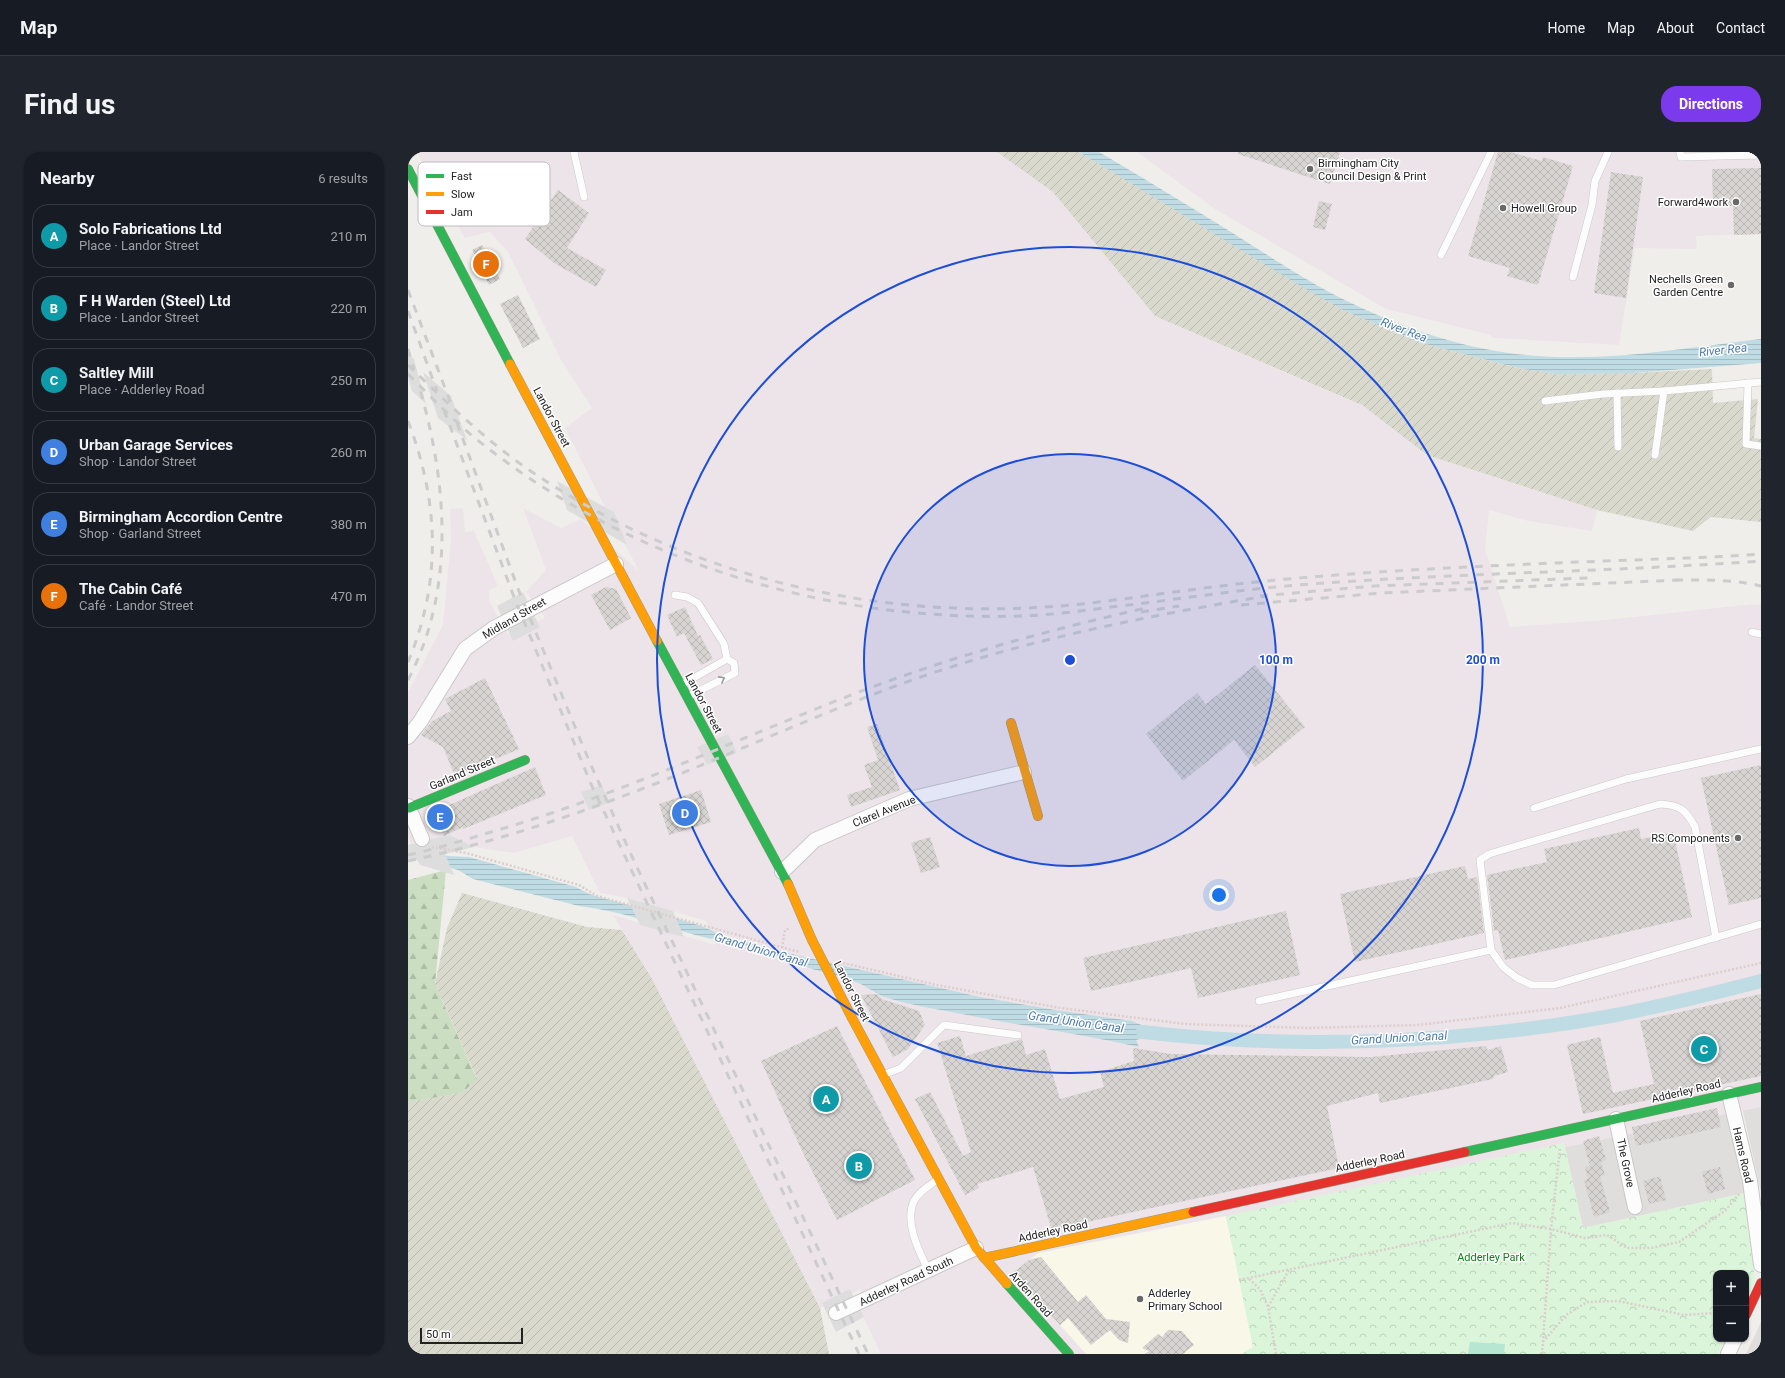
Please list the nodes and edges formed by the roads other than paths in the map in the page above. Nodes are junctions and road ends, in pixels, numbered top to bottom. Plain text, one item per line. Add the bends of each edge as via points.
1 (574, 152) edge
2 (1491, 152) edge
3 (1608, 152) edge
4 (1680, 152) edge
5 (1761, 155) edge
6 (408, 169) edge
7 (418, 188) edge
8 (584, 197) dead end
9 (438, 226) edge
10 (1441, 255) dead end
11 (1573, 277) dead end
12 (1761, 382) edge
13 (1748, 383) junction
14 (1664, 391) junction
15 (1617, 393) junction
16 (1545, 401) dead end
17 (1761, 446) edge
18 (1618, 447) dead end
19 (1655, 455) dead end
20 (616, 564) junction
21 (675, 595) dead end
22 (1752, 632) dead end
23 (1761, 634) edge
24 (727, 660) junction
25 (681, 685) junction
26 (687, 698) junction
27 (1010, 723) dead end
28 (408, 737) edge
29 (1761, 749) edge
30 (525, 760) dead end
31 (1024, 772) junction
32 (408, 807) edge
33 (1534, 808) dead end
34 (1038, 816) dead end
35 (426, 842) road end
36 (782, 872) junction
37 (1761, 924) edge
38 (1716, 938) junction
39 (1491, 950) junction
40 (1259, 1001) dead end
41 (1018, 1035) dead end
42 (883, 1075) junction
43 (1761, 1087) edge
44 (1728, 1094) junction
45 (1616, 1119) junction
46 (939, 1179) junction
47 (1755, 1180) edge
48 (1635, 1207) dead end
49 (980, 1253) junction
50 (1761, 1265) edge
51 (928, 1270) junction
52 (1761, 1283) edge
53 (1749, 1309) edge
54 (836, 1313) dead end
55 (1734, 1342) edge
56 (1068, 1354) edge
57 (1728, 1354) edge

1 - 8 lane
2 - 10 lane
3 - 11 lane via 1595,181 1592,205
4 - 5 lane via 1681,157
6 - 7 street, Landor Street
9 - 20 street, Landor Street
12 - 13 lane
13 - 14 lane
13 - 17 lane via 1746,444
14 - 15 lane
14 - 19 lane
15 - 16 lane
15 - 18 lane
20 - 25 street, Landor Street
20 - 28 street, Midland Street via 494,628 464,649 420,722
21 - 24 lane via 687,597 698,603 724,644
22 - 23 lane
24 - 25 lane
26 -> 24 lane via 735,673 734,663
25 - 26 street, Landor Street
26 - 36 street, Landor Street
27 - 31 street
29 - 33 lane via 1626,779
30 - 32 street, Garland Street
31 - 34 street
31 - 36 street, Clarel Avenue via 909,799 815,840
32 - 35 street
36 - 42 street, Landor Street, bridge via 812,940
37 - 38 lane
38 - 39 lane via 1554,985 1532,985 1517,978 1503,967
38 - 39 lane via 1695,827 1687,813 1674,805 1660,804 1489,854 1480,860
39 - 40 lane
41 - 42 lane via 944,1025 902,1068
42 - 46 street, Landor Street
43 - 44 street, Adderley Road
44 - 45 street, Adderley Road
44 - 47 street, Hams Road
45 - 48 street, The Grove
45 - 49 street, Adderley Road
46 - 49 street, Landor Street
46 - 51 lane via 924,1189 914,1201 910,1218
47 - 50 street, Hams Road
49 - 51 street, Adderley Road South
49 - 56 street, Arden Road
51 - 54 street, Adderley Road South
52 - 53 street
55 - 57 street

